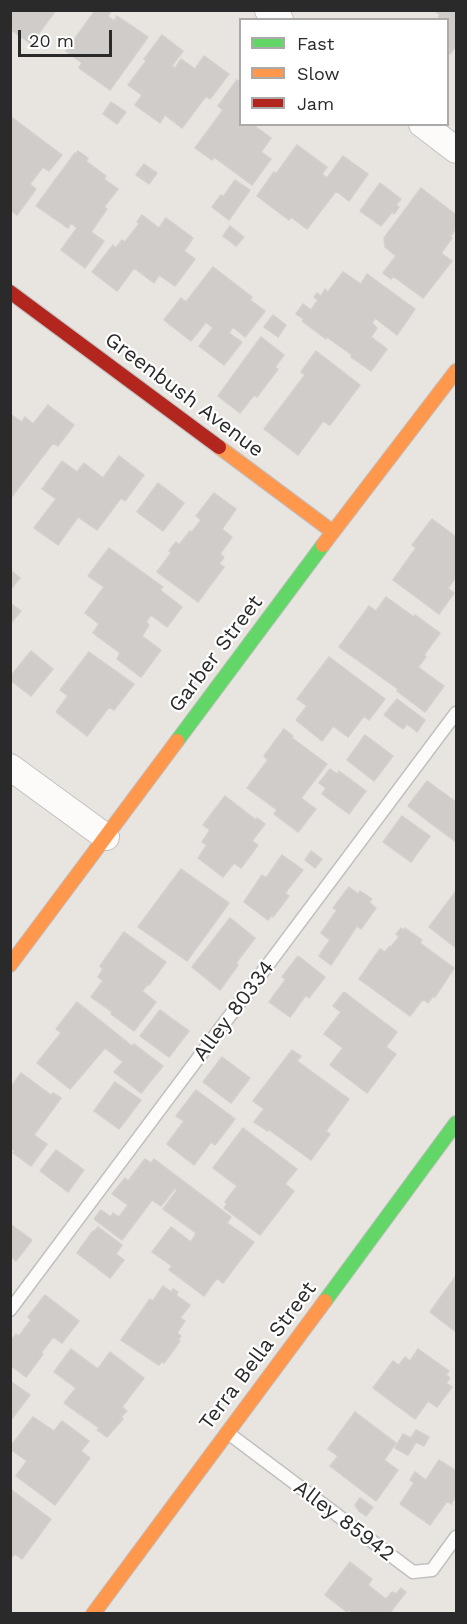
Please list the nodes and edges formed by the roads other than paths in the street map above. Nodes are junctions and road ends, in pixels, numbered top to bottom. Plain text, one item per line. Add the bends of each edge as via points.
1 (425, 126) edge
2 (456, 150) edge
3 (10, 292) edge
4 (456, 371) edge
5 (333, 532) junction
6 (456, 713) edge
7 (10, 767) edge
8 (106, 837) junction
9 (10, 965) edge
10 (456, 1123) edge
11 (10, 1310) edge
12 (227, 1432) junction
13 (456, 1537) edge
14 (93, 1614) edge

1 - 2 street
3 - 5 street, Greenbush Avenue
4 - 5 street, Garber Street
5 - 8 street, Garber Street
6 - 11 lane, Alley 80334
7 - 8 street
8 - 9 street, Garber Street
10 - 12 street, Terra Bella Street
12 - 13 lane, Alley 85942 via 412,1572 432,1570
12 - 14 street, Terra Bella Street

